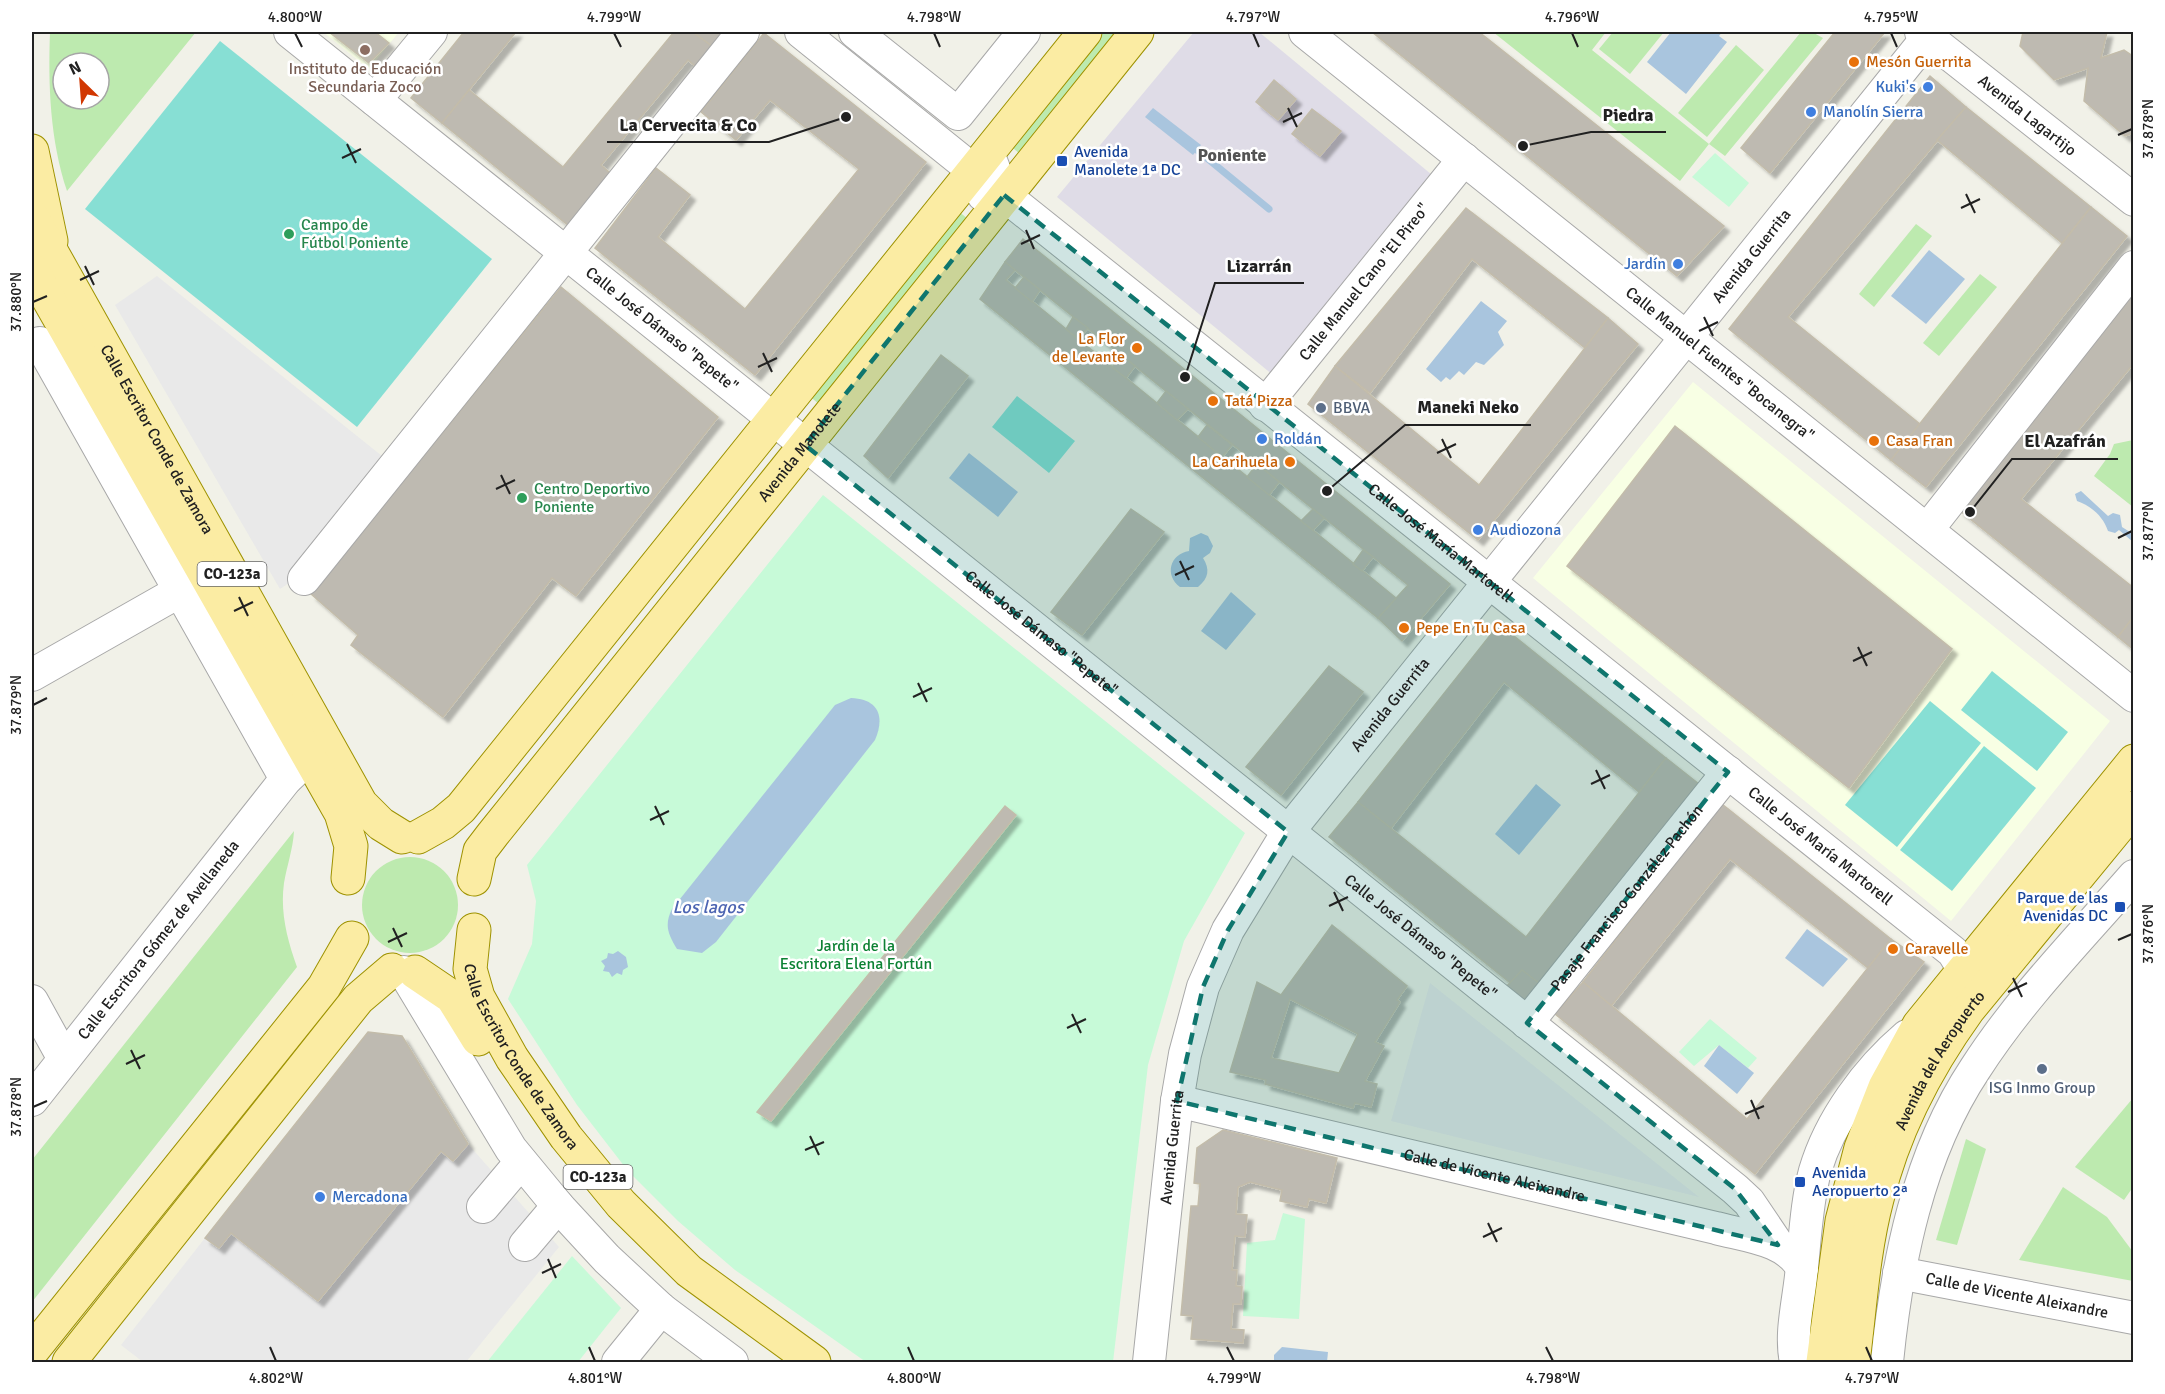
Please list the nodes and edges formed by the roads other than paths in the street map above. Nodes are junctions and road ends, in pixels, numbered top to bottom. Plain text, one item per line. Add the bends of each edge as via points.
1 (290, 32) edge
2 (431, 32) edge
3 (743, 32) edge
4 (801, 32) edge
5 (855, 32) edge
6 (1024, 32) edge
7 (1085, 32) edge
8 (1137, 32) edge
9 (1305, 32) edge
10 (1927, 33) edge
11 (375, 100) junction
12 (32, 151) edge
13 (1464, 159) junction
14 (981, 162) junction
15 (2133, 200) edge
16 (997, 204) junction
17 (32, 217) edge
18 (567, 254) junction
19 (43, 263) edge
20 (2133, 267) edge
21 (77, 297) junction
22 (1686, 337) junction
23 (46, 340) edge
24 (1265, 405) junction
25 (771, 419) junction
26 (805, 445) junction
27 (1927, 530) junction
28 (304, 579) dead end
29 (1489, 583) junction
30 (180, 591) junction
31 (32, 675) edge
32 (2133, 696) edge
33 (2133, 760) edge
34 (297, 769) junction
35 (1728, 772) junction
36 (2133, 808) edge
37 (1288, 832) junction
38 (410, 837) junction
39 (2133, 876) edge
40 (348, 878) junction
41 (474, 879) junction
42 (474, 930) junction
43 (352, 938) junction
44 (1963, 969) junction
45 (403, 971) junction
46 (32, 1001) edge
47 (1527, 1023) junction
48 (1919, 1025) junction
49 (64, 1059) junction
50 (32, 1100) edge
51 (1177, 1101) junction
52 (521, 1162) junction
53 (1749, 1202) junction
54 (558, 1206) junction
55 (483, 1207) dead end
56 (1809, 1207) junction
57 (525, 1245) dead end
58 (1778, 1245) junction
59 (1802, 1268) junction
60 (1899, 1274) junction
61 (661, 1309) junction
62 (2133, 1318) edge
63 (32, 1351) edge
64 (1801, 1359) edge
65 (69, 1362) edge
66 (618, 1362) edge
67 (732, 1362) edge
68 (780, 1362) edge
69 (814, 1362) edge
70 (1149, 1362) edge
71 (1853, 1362) edge
72 (1887, 1362) edge

1 - 11 street, Calle José Dámaso "Pepete"
2 - 11 street
3 - 18 street
4 - 14 street, Calle José María Martorell
5 - 6 street via 958,114
7 - 14 main road
8 - 16 main road, Avenida Manolete
9 - 13 street, Calle Manuel Fuentes "Bocanegra"
10 - 15 street, Avenida Lagartijo
10 - 22 street, Avenida Guerrita
11 - 18 street, Calle José Dámaso "Pepete"
12 - 19 main road
13 - 22 street, Calle Manuel Fuentes "Bocanegra"
13 - 24 street, Calle Manuel Cano "El Pireo"
14 - 16 street, Calle José María Martorell
14 - 25 main road
16 - 24 street, Calle José María Martorell
16 - 26 main road, Avenida Manolete
17 - 19 main road, Calle Escritor Conde de Zamora / CO-123a
18 - 25 street, Calle José Dámaso "Pepete"
18 - 28 street
19 - 21 main road, Calle Escritor Conde de Zamora / CO-123a
19 - 23 main road, Calle Escritor Conde de Zamora / CO-123a
20 - 27 street
21 - 23 street
21 - 38 main road, Calle Escritor Conde de Zamora / CO-123a via 361,804 381,824
22 - 27 street, Calle Manuel Fuentes "Bocanegra"
22 - 29 street, Avenida Guerrita
23 - 30 street, Calle Escritor Conde de Zamora
23 - 34 main road, Calle Escritor Conde de Zamora / CO-123a
24 - 29 street, Calle José María Martorell
25 - 26 street, Calle José Dámaso "Pepete"
25 - 38 main road via 460,808 443,823
26 - 37 street, Calle José Dámaso "Pepete"
26 - 41 main road, Avenida Manolete via 492,834 480,851
27 - 32 street, Calle Manuel Fuentes "Bocanegra"
29 - 35 street, Calle José María Martorell
29 - 37 street, Avenida Guerrita
30 - 31 street
30 - 34 street, Calle Escritor Conde de Zamora
33 - 44 main road, Avenida del Aeropuerto
34 - 40 main road, Calle Escritor Conde de Zamora / CO-123a via 345,823 351,846
34 - 49 street, Calle Escritora Gómez de Avellaneda
35 - 44 street, Calle José María Martorell via 1953,952
35 - 47 street, Pasaje Francisco González Pachón
36 - 71 main road, Avenida del Aeropuerto via 1968,1010 1943,1045 1910,1105 1876,1201
37 - 47 street, Calle José Dámaso "Pepete"
37 - 51 street, Avenida Guerrita via 1228,930 1203,987
38 - 40 main road via 385,841 370,850
38 - 41 main road via 436,841 452,850
39 - 60 street, Avenida del Aeropuerto via 2022,1005 1974,1070 1934,1147
40 - 43 main road via 344,908
41 - 42 main road via 478,914
42 - 45 main road via 450,960 434,968
42 - 69 main road, Calle Escritor Conde de Zamora / CO-123a via 470,969 478,997 512,1058 566,1137 621,1204 689,1270
43 - 45 main road via 376,963
43 - 63 main road via 324,987
44 - 48 main road, Avenida del Aeropuerto
45 - 52 street via 472,1090
45 - 65 main road via 358,999
45 - 68 main road, Calle Escritor Conde de Zamora / CO-123a via 452,997 547,1145 606,1217 676,1283
46 - 49 street
47 - 53 street, Calle José Dámaso "Pepete"
48 - 56 street, Avenida del Aeropuerto via 1891,1050 1836,1123 1815,1173
48 - 64 main road, Avenida del Aeropuerto via 1885,1087 1858,1158
49 - 50 street, Calle Escritora Gómez de Avellaneda
51 - 58 street, Calle de Vicente Aleixandre
51 - 70 street, Avenida Guerrita
52 - 54 street
52 - 55 street
53 - 56 street via 1784,1221 1799,1217
53 - 58 street, Calle José Dámaso "Pepete"
54 - 57 street
54 - 61 street
56 - 59 street, Avenida del Aeropuerto
58 - 59 street, Calle de Vicente Aleixandre via 1795,1256
59 - 64 street, Avenida del Aeropuerto
60 - 62 street, Calle de Vicente Aleixandre
60 - 72 street, Avenida del Aeropuerto
61 - 66 street
61 - 67 street

